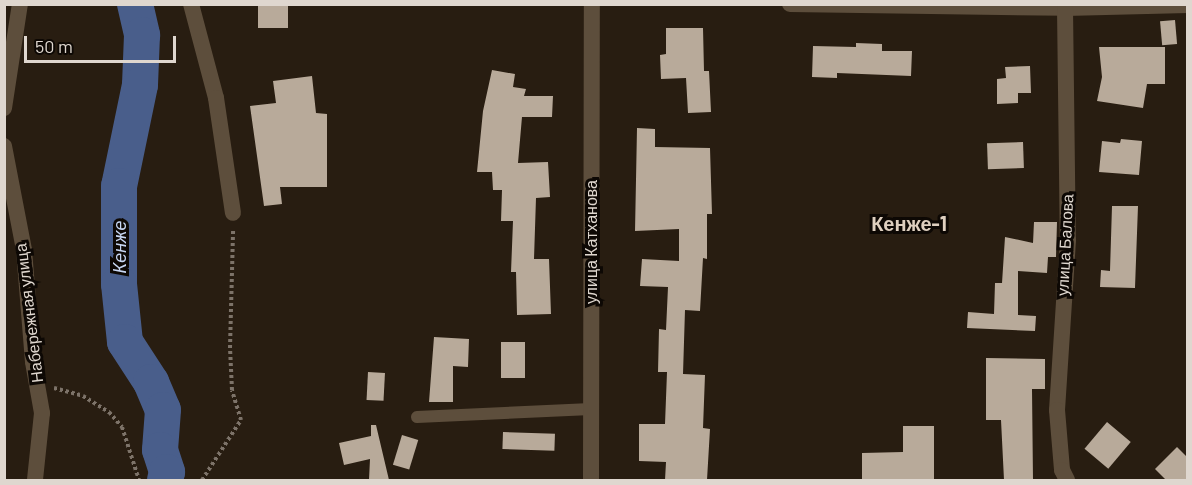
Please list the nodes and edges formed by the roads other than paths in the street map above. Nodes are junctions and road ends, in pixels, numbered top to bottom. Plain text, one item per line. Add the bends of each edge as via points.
1 (20, 4) edge
2 (191, 4) edge
3 (592, 4) edge
4 (790, 4) edge
5 (964, 5) edge
6 (1188, 5) edge
7 (1065, 8) junction
8 (4, 108) edge
9 (4, 146) edge
10 (233, 213) road end
11 (591, 409) junction
12 (417, 417) dead end
13 (35, 480) edge
14 (591, 480) edge
15 (1067, 480) edge

1 - 8 street
2 - 10 street via 216,98
3 - 11 street, улица Катханова
4 - 5 street
5 - 7 street
6 - 7 street
7 - 15 street, улица Балова via 1068,240 1057,410 1062,470
9 - 13 street, Набережная улица via 24,250 42,413
11 - 12 lane
11 - 14 street, улица Катханова

